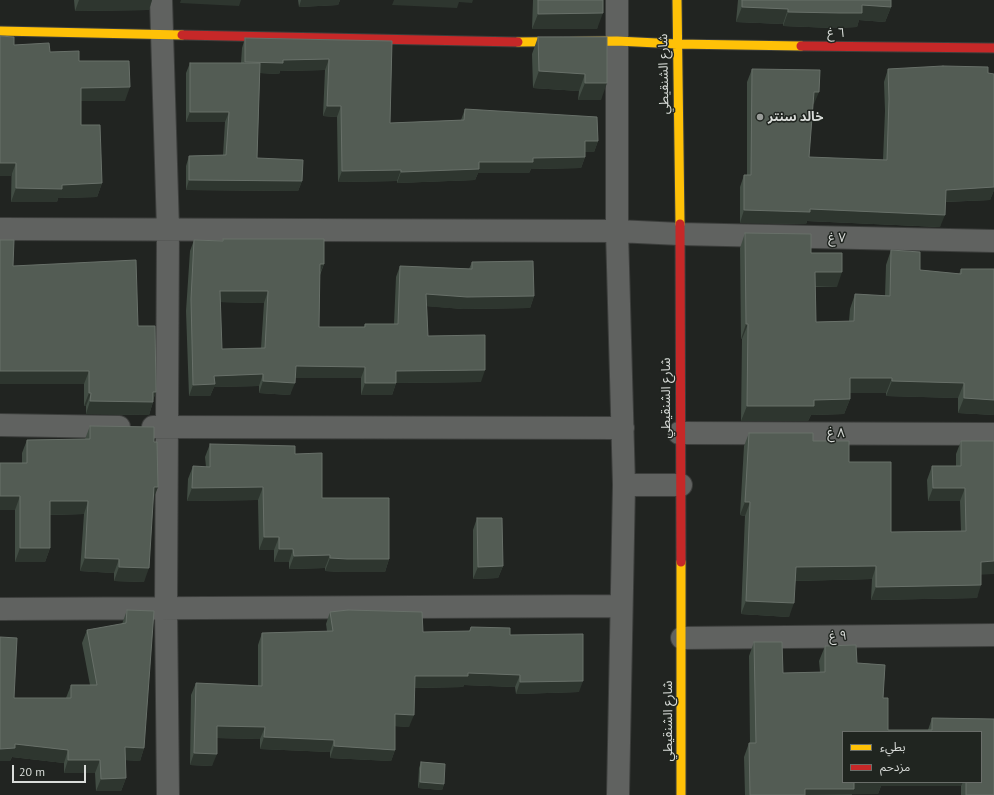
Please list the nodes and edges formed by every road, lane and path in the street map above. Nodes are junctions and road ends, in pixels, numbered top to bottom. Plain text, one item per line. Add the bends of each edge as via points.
1 (161, 0) edge
2 (617, 0) edge
3 (677, 0) edge
4 (0, 31) edge
5 (161, 33) junction
6 (617, 41) junction
7 (677, 44) junction
8 (994, 48) edge
9 (0, 229) edge
10 (168, 229) junction
11 (617, 231) junction
12 (680, 234) junction
13 (994, 241) edge
14 (0, 425) edge
15 (167, 428) junction
16 (623, 428) junction
17 (679, 433) junction
18 (994, 434) edge
19 (624, 485) junction
20 (681, 485) junction
21 (621, 606) junction
22 (166, 607) junction
23 (0, 609) edge
24 (994, 635) edge
25 (682, 638) junction
26 (168, 795) edge
27 (618, 795) edge
28 (681, 795) edge

1 - 5 street
2 - 6 street
3 - 7 street, شارع الشنقيطي
4 - 5 street, ٦ غ
5 - 6 street, ٦ غ via 538,42
5 - 10 street
6 - 7 street, ٦ غ
6 - 11 street
7 - 8 street, ٦ غ
7 - 12 street, شارع الشنقيطي
9 - 10 street, ٧ غ
10 - 11 street, ٧ غ
10 - 15 street
11 - 12 street, ٧ غ
11 - 16 street
12 - 13 street, ٧ غ
12 - 17 street, شارع الشنقيطي
14 - 15 street
15 - 16 street
15 - 22 street
16 - 19 street
17 - 18 street, ٨ غ
17 - 20 street, شارع الشنقيطي
19 - 20 street
19 - 21 street
20 - 25 street, شارع الشنقيطي
21 - 22 street
21 - 27 street
22 - 23 street
22 - 26 street
24 - 25 street, ٩ غ
25 - 28 street, شارع الشنقيطي

